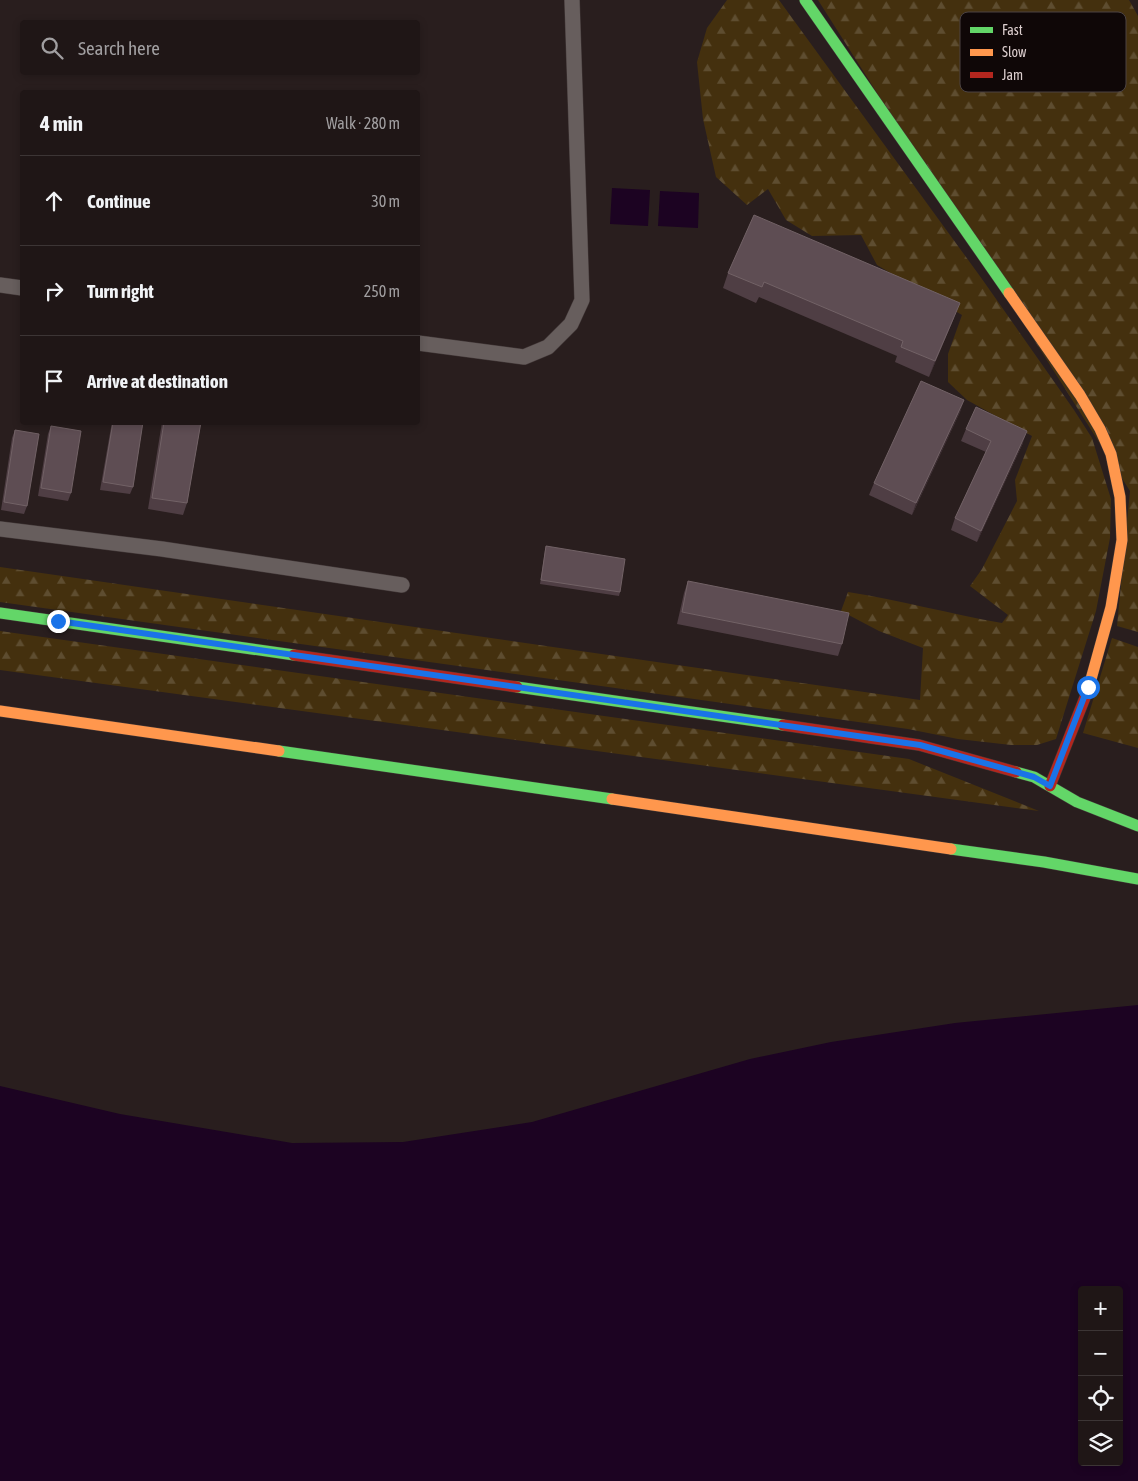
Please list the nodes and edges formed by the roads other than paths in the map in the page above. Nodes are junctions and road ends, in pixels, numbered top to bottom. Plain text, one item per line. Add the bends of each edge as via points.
1 (572, 0) edge
2 (805, 0) edge
3 (0, 285) edge
4 (20, 288) edge
5 (420, 343) edge
6 (0, 529) edge
7 (402, 585) dead end
8 (0, 613) edge
9 (0, 711) edge
10 (1050, 786) junction
11 (1138, 826) edge
12 (1138, 879) edge

1 - 5 lane via 582,300 571,324 548,347 524,357
2 - 10 street via 1080,395 1111,454 1120,497 1122,540 1111,607 1088,687
3 - 4 lane
6 - 7 lane via 162,549
8 - 10 street via 920,745 1034,777
9 - 12 street via 1044,862
10 - 11 street via 1077,802

